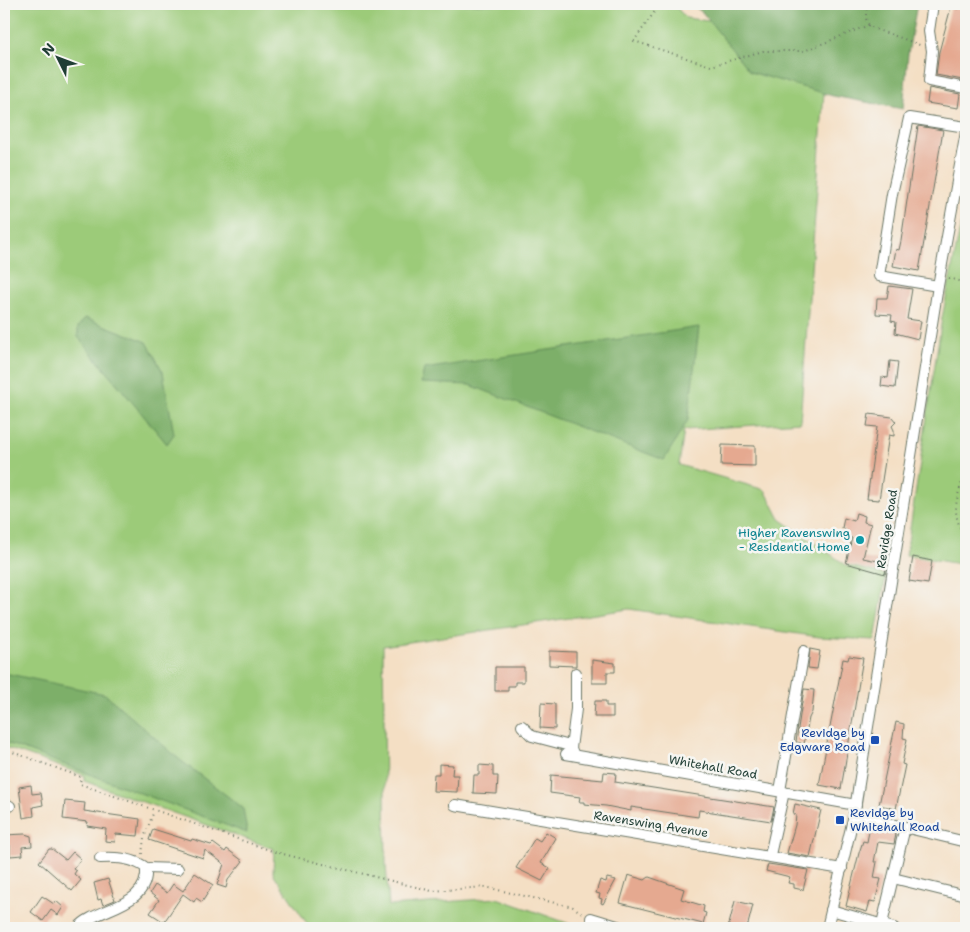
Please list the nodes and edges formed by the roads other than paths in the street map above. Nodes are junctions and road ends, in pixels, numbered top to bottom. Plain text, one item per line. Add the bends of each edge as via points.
1 (933, 4) edge
2 (966, 88) edge
3 (966, 126) edge
4 (966, 132) edge
5 (939, 281) junction
6 (804, 651) dead end
7 (576, 673) dead end
8 (522, 726) dead end
9 (570, 752) junction
10 (782, 791) junction
11 (455, 805) dead end
12 (855, 810) junction
13 (905, 827) junction
14 (966, 842) edge
15 (770, 855) junction
16 (100, 858) dead end
17 (144, 866) junction
18 (178, 869) dead end
19 (842, 869) junction
20 (893, 878) junction
21 (966, 896) edge
22 (831, 910) junction
23 (591, 918) road end
24 (881, 927) edge
25 (78, 928) edge
26 (624, 928) edge
27 (827, 928) edge
28 (894, 928) edge

1 - 2 street via 928,31 932,50 929,81
3 - 5 street via 909,118 882,245 879,276
4 - 5 street, Revidge Road
5 - 12 street, Revidge Road
6 - 10 street
7 - 9 street via 576,709
8 - 9 street, Whitehall Road via 532,736
9 - 10 street, Whitehall Road
10 - 12 street, Whitehall Road
10 - 15 street
11 - 15 street, Ravenswing Avenue
12 - 13 street, Whitehall Road
12 - 19 street, Revidge Road
13 - 14 street, Whitehall Road
13 - 20 street
15 - 19 street, Ravenswing Avenue
16 - 17 street via 118,857
17 - 18 street
17 - 25 street via 147,876 131,898 120,908 83,922
19 - 22 street, Revidge Road
20 - 21 street
20 - 24 street
22 - 24 street
22 - 27 street, Revidge Road
23 - 26 street
24 - 28 street

